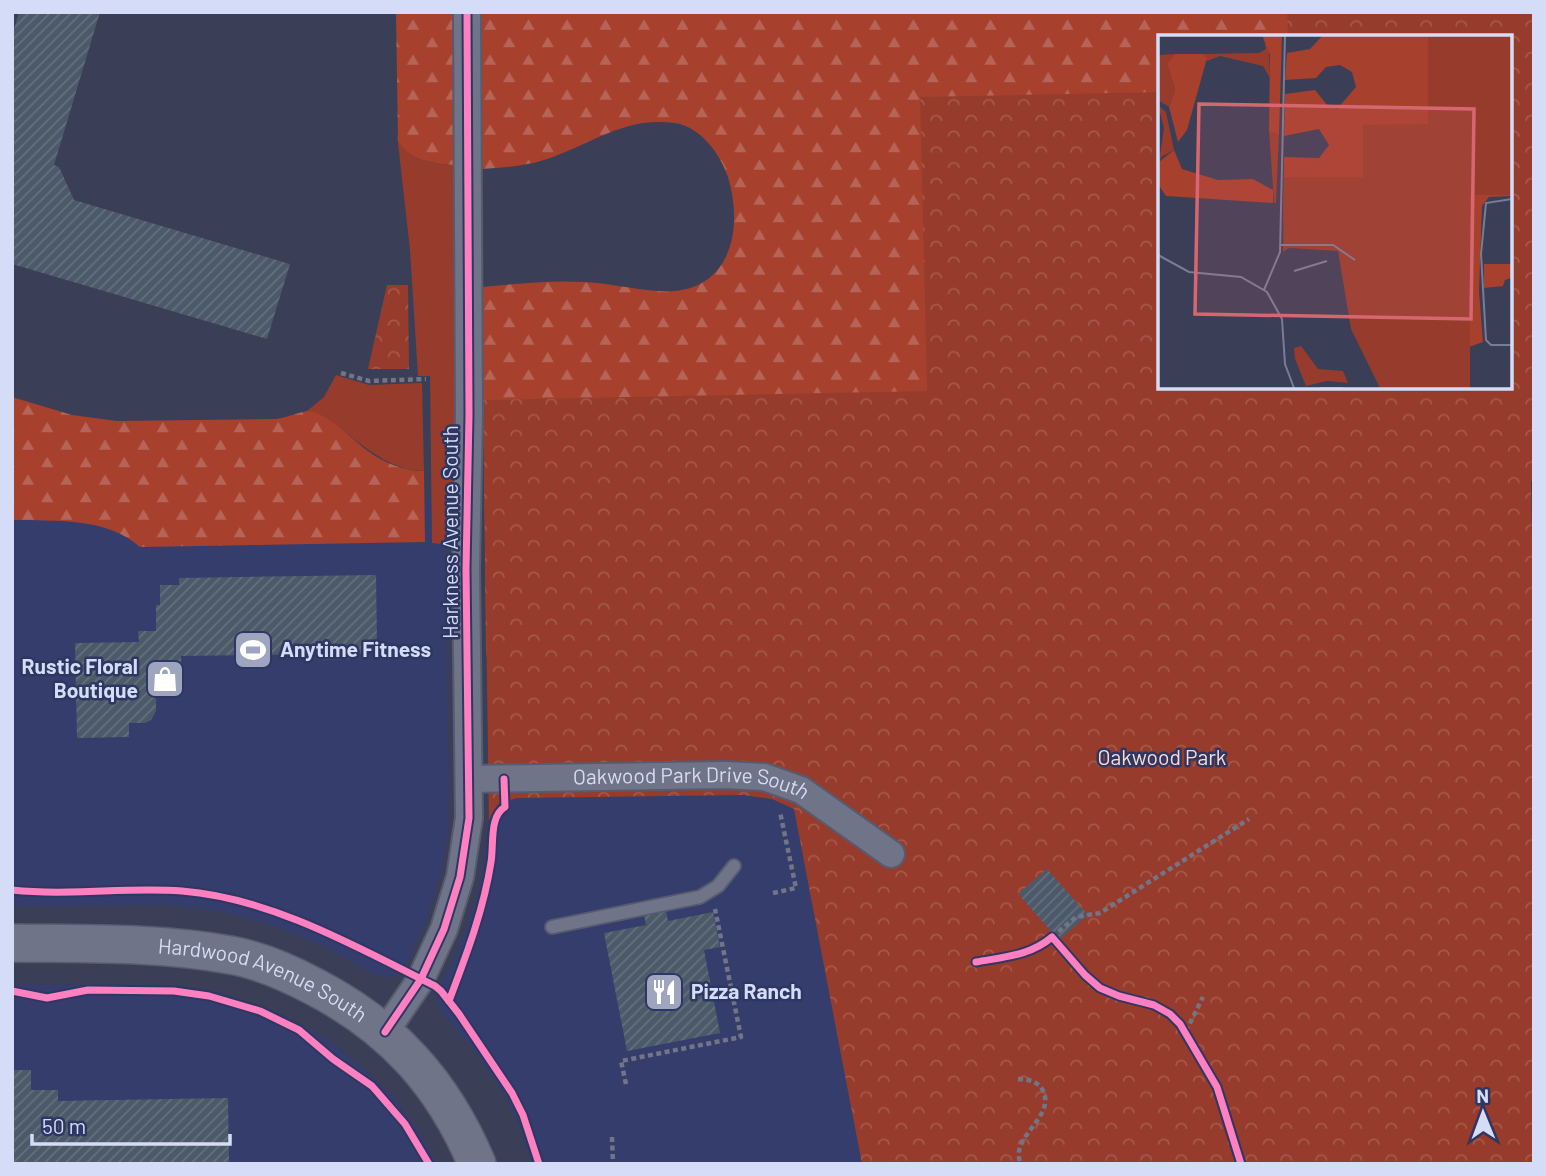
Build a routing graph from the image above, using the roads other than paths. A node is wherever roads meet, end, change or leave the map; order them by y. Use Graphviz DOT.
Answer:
graph roads {
  1 [pos="467,12"];
  2 [pos="470,779"];
  3 [pos="891,855"];
  4 [pos="734,866"];
  5 [pos="552,926"];
  6 [pos="12,943"];
  7 [pos="385,1032"];
  8 [pos="477,1164"];
  1 -- 2 [label="street, Harkness Avenue South"];
  2 -- 3 [label="street, Oakwood Park Drive South"];
  2 -- 7 [label="street, Harkness Avenue South"];
  4 -- 5 [label="lane"];
  6 -- 7 [label="street, Hardwood Avenue South"];
  7 -- 8 [label="street, Hardwood Avenue South"];
}
